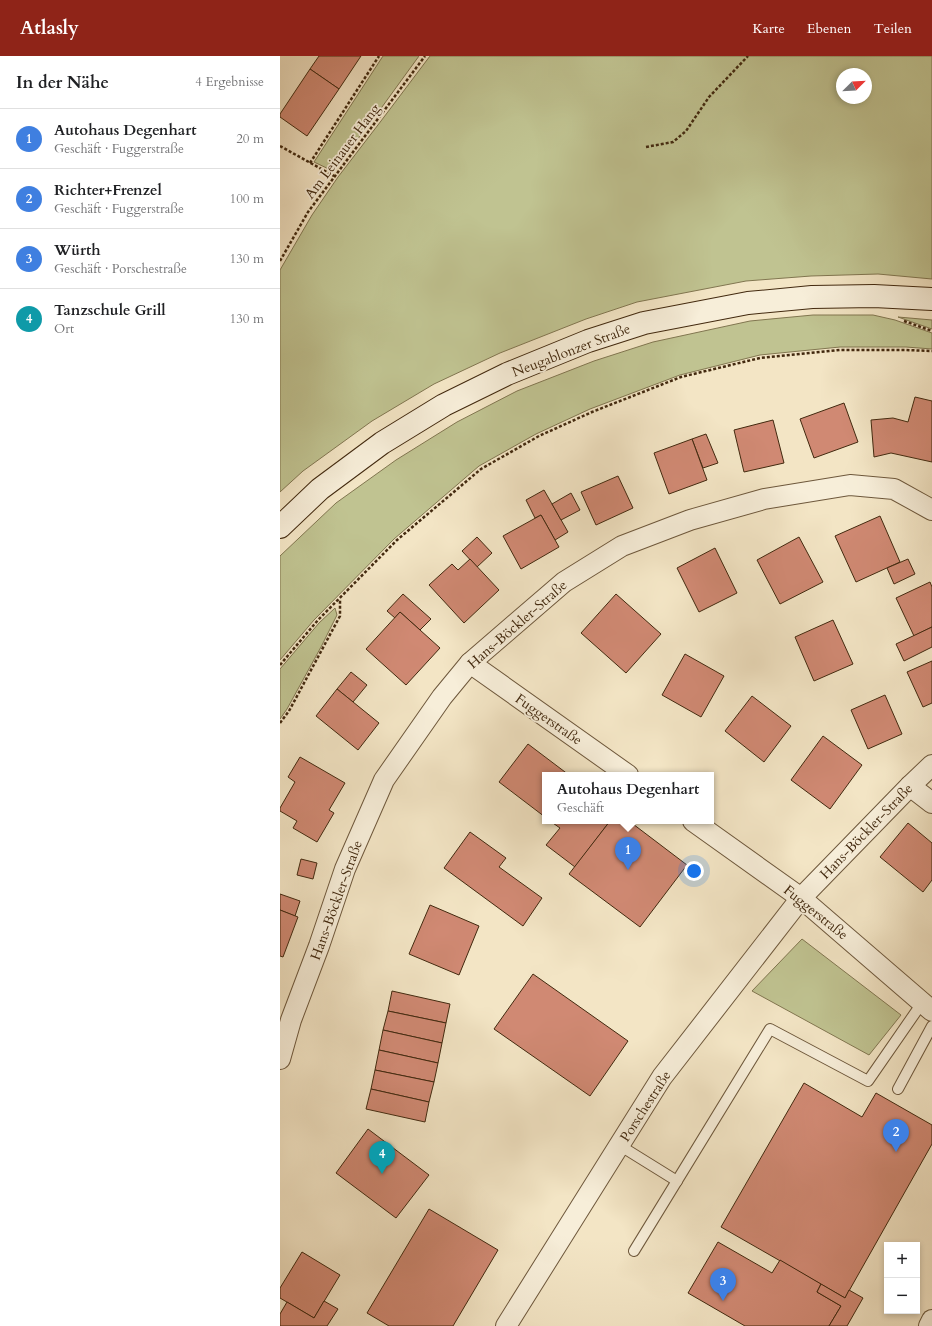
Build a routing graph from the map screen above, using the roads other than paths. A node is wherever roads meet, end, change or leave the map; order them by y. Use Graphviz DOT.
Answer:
graph roads {
  1 [pos="932,299"];
  2 [pos="932,510"];
  3 [pos="280,528"];
  4 [pos="470,663"];
  5 [pos="932,765"];
  6 [pos="624,772"];
  7 [pos="910,786"];
  8 [pos="932,803"];
  9 [pos="697,824"];
  10 [pos="801,898"];
  11 [pos="927,1007"];
  12 [pos="932,1026"];
  13 [pos="280,1058"];
  14 [pos="898,1089"];
  15 [pos="619,1145"];
  16 [pos="677,1181"];
  17 [pos="634,1251"];
  18 [pos="932,1320"];
  19 [pos="506,1326"];
  20 [pos="929,1326"];
  1 -- 3 [label="street, Neugablonzer Straße"];
  2 -- 4 [label="street, Hans-Böckler-Straße"];
  4 -- 6 [label="street, Fuggerstraße"];
  4 -- 13 [label="street, Hans-Böckler-Straße"];
  5 -- 7 [label="street, Hans-Böckler-Straße"];
  7 -- 8 [label="street"];
  7 -- 10 [label="street, Hans-Böckler-Straße"];
  9 -- 10 [label="street, Fuggerstraße"];
  10 -- 11 [label="street, Fuggerstraße"];
  10 -- 15 [label="street, Porschestraße"];
  11 -- 16 [label="lane"];
  12 -- 14 [label="lane"];
  15 -- 16 [label="lane"];
  15 -- 19 [label="street, Porschestraße"];
  16 -- 17 [label="lane"];
  18 -- 20 [label="street"];
}
